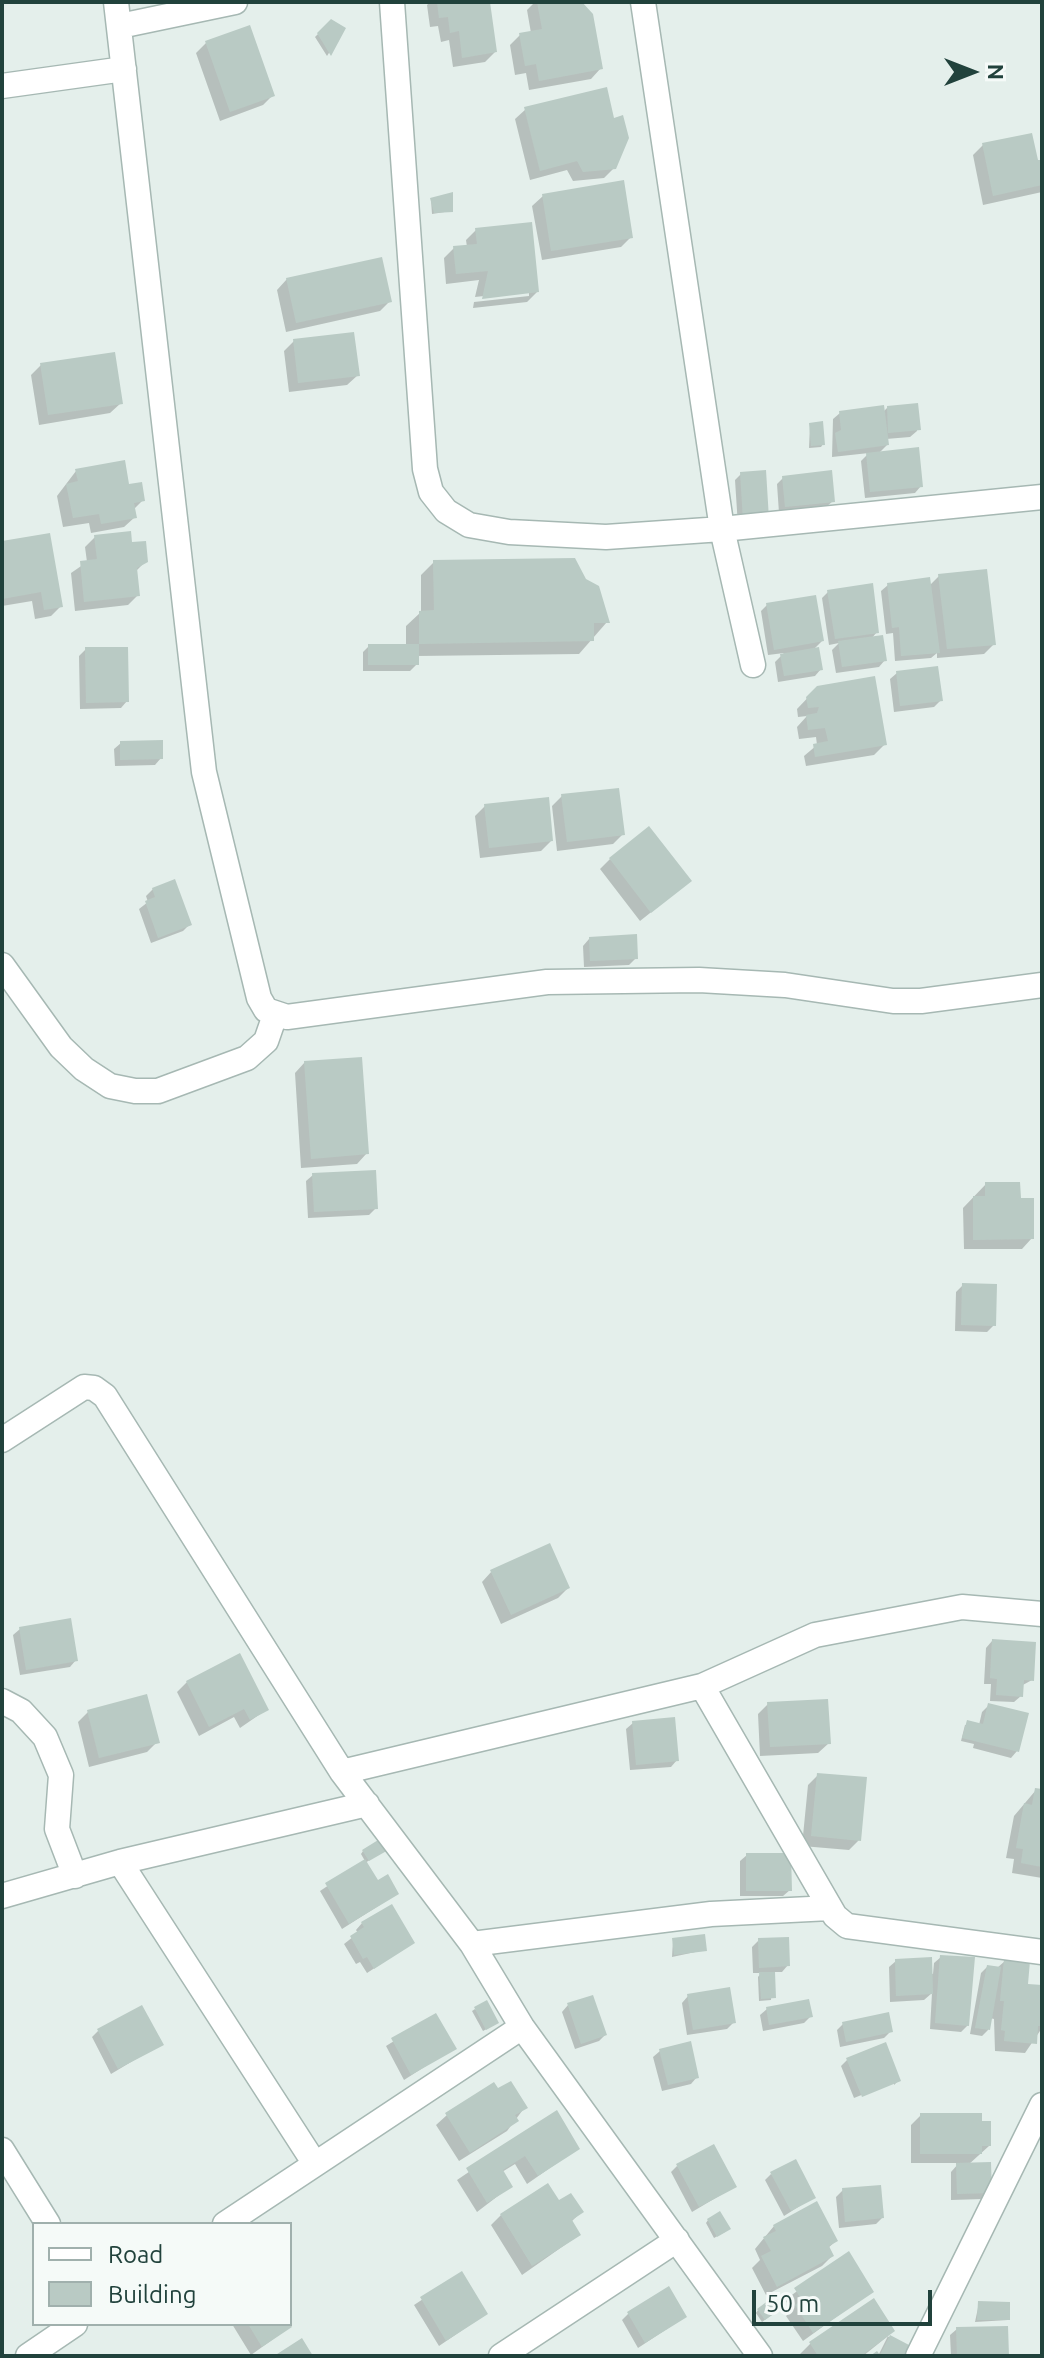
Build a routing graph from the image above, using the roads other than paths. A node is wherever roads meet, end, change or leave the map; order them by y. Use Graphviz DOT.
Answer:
graph roads {
  1 [pos="235,2"];
  2 [pos="392,2"];
  3 [pos="643,2"];
  4 [pos="118,14"];
  5 [pos="124,69"];
  6 [pos="2,86"];
  7 [pos="1042,497"];
  8 [pos="722,529"];
  9 [pos="753,665"];
  10 [pos="2,965"];
  11 [pos="1042,985"];
  12 [pos="275,1015"];
  13 [pos="2,1440"];
  14 [pos="1042,1614"];
  15 [pos="702,1686"];
  16 [pos="2,1701"];
  17 [pos="342,1772"];
  18 [pos="367,1804"];
  19 [pos="120,1862"];
  20 [pos="75,1876"];
  21 [pos="2,1896"];
  22 [pos="830,1908"];
  23 [pos="472,1944"];
  24 [pos="1042,1952"];
  25 [pos="522,2027"];
  26 [pos="1042,2105"];
  27 [pos="2,2150"];
  28 [pos="315,2164"];
  29 [pos="47,2222"];
  30 [pos="228,2222"];
  31 [pos="677,2240"];
  32 [pos="72,2326"];
  33 [pos="28,2356"];
  34 [pos="501,2356"];
  35 [pos="760,2356"];
  36 [pos="918,2356"];
  1 -- 4 [label="street"];
  2 -- 8 [label="street"];
  3 -- 8 [label="street"];
  4 -- 5 [label="street"];
  5 -- 6 [label="street"];
  5 -- 12 [label="street"];
  7 -- 8 [label="street"];
  8 -- 9 [label="street"];
  10 -- 12 [label="street"];
  11 -- 12 [label="street"];
  13 -- 17 [label="street"];
  14 -- 15 [label="street"];
  15 -- 17 [label="street"];
  15 -- 22 [label="street"];
  16 -- 20 [label="street"];
  17 -- 18 [label="street"];
  18 -- 19 [label="street"];
  18 -- 23 [label="street"];
  19 -- 20 [label="street"];
  19 -- 28 [label="street"];
  20 -- 21 [label="street"];
  22 -- 23 [label="street"];
  22 -- 24 [label="street"];
  23 -- 25 [label="street"];
  25 -- 28 [label="street"];
  25 -- 31 [label="street"];
  26 -- 36 [label="street"];
  27 -- 29 [label="street"];
  28 -- 30 [label="street"];
  31 -- 34 [label="street"];
  31 -- 35 [label="street"];
  32 -- 33 [label="street"];
}
